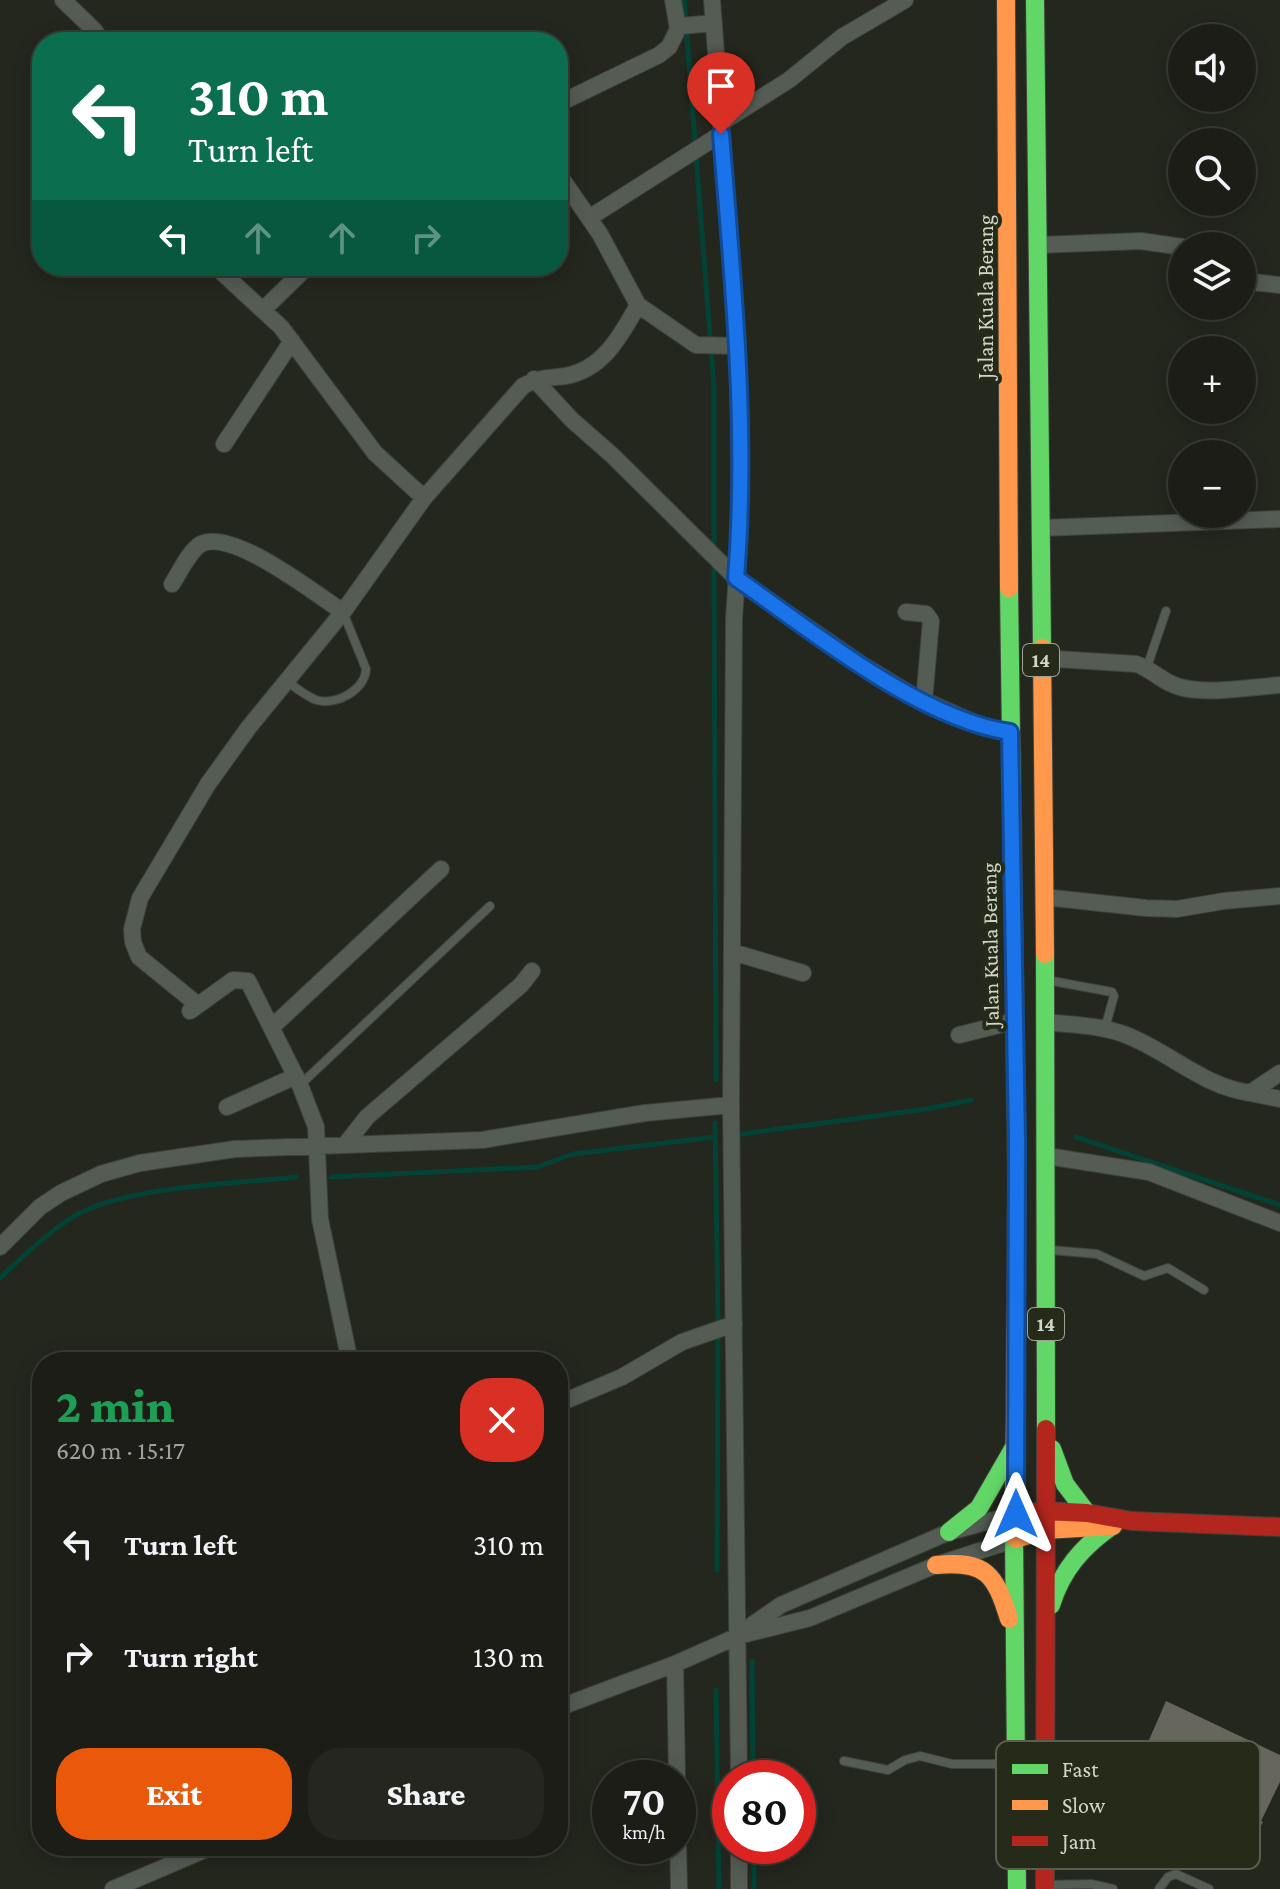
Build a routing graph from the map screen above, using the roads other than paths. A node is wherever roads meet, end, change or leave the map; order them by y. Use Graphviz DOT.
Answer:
graph roads {
  1 [pos="63,0"];
  2 [pos="673,0"];
  3 [pos="712,0"];
  4 [pos="905,0"];
  5 [pos="1006,0"];
  6 [pos="1035,0"];
  7 [pos="709,24"];
  8 [pos="680,28"];
  9 [pos="96,32"];
  10 [pos="568,99"];
  11 [pos="716,134"];
  12 [pos="568,188"];
  13 [pos="1037,215"];
  14 [pos="589,218"];
  15 [pos="1038,245"];
  16 [pos="1168,245"];
  17 [pos="1009,252"];
  18 [pos="226,276"];
  19 [pos="298,276"];
  20 [pos="1256,282"];
  21 [pos="1280,285"];
  22 [pos="638,305"];
  23 [pos="264,309"];
  24 [pos="292,341"];
  25 [pos="732,347"];
  26 [pos="534,379"];
  27 [pos="224,444"];
  28 [pos="424,498"];
  29 [pos="1280,519"];
  30 [pos="1041,528"];
  31 [pos="733,575"];
  32 [pos="172,584"];
  33 [pos="1166,611"];
  34 [pos="343,612"];
  35 [pos="906,612"];
  36 [pos="1041,658"];
  37 [pos="1147,667"];
  38 [pos="288,682"];
  39 [pos="1280,685"];
  40 [pos="924,701"];
  41 [pos="1010,732"];
  42 [pos="441,869"];
  43 [pos="1280,896"];
  44 [pos="1044,897"];
  45 [pos="490,906"];
  46 [pos="732,952"];
  47 [pos="532,971"];
  48 [pos="803,973"];
  49 [pos="1045,980"];
  50 [pos="1015,1021"];
  51 [pos="1045,1022"];
  52 [pos="272,1027"];
  53 [pos="1105,1028"];
  54 [pos="959,1035"];
  55 [pos="1280,1073"];
  56 [pos="298,1080"];
  57 [pos="1250,1093"];
  58 [pos="1280,1099"];
  59 [pos="731,1105"];
  60 [pos="227,1107"];
  61 [pos="345,1145"];
  62 [pos="318,1146"];
  63 [pos="1047,1156"];
  64 [pos="1280,1223"];
  65 [pos="0,1247"];
  66 [pos="1046,1250"];
  67 [pos="1204,1290"];
  68 [pos="734,1324"];
  69 [pos="348,1352"];
  70 [pos="568,1400"];
  71 [pos="1047,1421"];
  72 [pos="1017,1443"];
  73 [pos="1045,1511"];
  74 [pos="1087,1513"];
  75 [pos="1016,1514"];
  76 [pos="1132,1521"];
  77 [pos="1112,1526"];
  78 [pos="1280,1527"];
  79 [pos="1045,1530"];
  80 [pos="949,1532"];
  81 [pos="1016,1539"];
  82 [pos="936,1565"];
  83 [pos="1046,1622"];
  84 [pos="1013,1635"];
  85 [pos="738,1636"];
  86 [pos="675,1664"];
  87 [pos="568,1704"];
  88 [pos="1015,1741"];
  89 [pos="1046,1741"];
  90 [pos="677,1760"];
  91 [pos="739,1760"];
  92 [pos="844,1761"];
  93 [pos="996,1764"];
  94 [pos="191,1856"];
  95 [pos="678,1864"];
  96 [pos="739,1864"];
  97 [pos="1017,1869"];
  98 [pos="1045,1887"];
  99 [pos="113,1889"];
  100 [pos="679,1889"];
  101 [pos="739,1889"];
  102 [pos="1017,1889"];
  103 [pos="1113,1889"];
  104 [pos="1159,1889"];
  105 [pos="1209,1889"];
  1 -- 9 [label="street"];
  2 -- 8 [label="street"];
  3 -- 7 [label="street"];
  4 -- 11 [label="street"];
  5 -- 17 [label="main road, Jalan Kuala Berang / 14"];
  6 -- 13 [label="main road, 14"];
  7 -- 8 [label="street"];
  7 -- 11 [label="street"];
  8 -- 10 [label="street"];
  11 -- 14 [label="street"];
  11 -- 25 [label="street"];
  12 -- 14 [label="street"];
  13 -- 15 [label="main road, 14"];
  13 -- 17 [label="main road"];
  14 -- 22 [label="street"];
  15 -- 16 [label="street"];
  15 -- 30 [label="main road, 14"];
  17 -- 41 [label="main road, Jalan Kuala Berang / 14"];
  18 -- 23 [label="street"];
  19 -- 23 [label="street"];
  20 -- 21 [label="street"];
  22 -- 25 [label="street"];
  22 -- 26 [label="street"];
  23 -- 24 [label="street"];
  24 -- 27 [label="street"];
  24 -- 28 [label="street"];
  25 -- 31 [label="street"];
  26 -- 28 [label="street"];
  26 -- 31 [label="street"];
  28 -- 34 [label="street"];
  29 -- 30 [label="street"];
  30 -- 36 [label="main road, 14"];
  31 -- 40 [label="street"];
  31 -- 46 [label="street"];
  32 -- 34 [label="street"];
  33 -- 37 [label="lane"];
  34 -- 38 [label="street"];
  34 -- 38 [label="lane"];
  35 -- 40 [label="street"];
  36 -- 37 [label="street"];
  36 -- 44 [label="main road, 14"];
  37 -- 39 [label="street"];
  38 -- 52 [label="street"];
  40 -- 41 [label="street"];
  41 -- 50 [label="main road, Jalan Kuala Berang / 14"];
  42 -- 52 [label="street"];
  43 -- 44 [label="street"];
  44 -- 49 [label="main road, 14"];
  45 -- 56 [label="lane"];
  46 -- 48 [label="street"];
  46 -- 59 [label="street"];
  47 -- 61 [label="street"];
  49 -- 51 [label="main road, 14"];
  49 -- 53 [label="lane"];
  50 -- 54 [label="street"];
  50 -- 72 [label="main road, Jalan Kuala Berang / 14"];
  51 -- 53 [label="street"];
  51 -- 63 [label="main road, 14"];
  52 -- 56 [label="street"];
  53 -- 57 [label="street"];
  55 -- 57 [label="street"];
  56 -- 60 [label="street"];
  56 -- 62 [label="street"];
  57 -- 58 [label="street"];
  59 -- 61 [label="street"];
  59 -- 68 [label="street"];
  61 -- 62 [label="street"];
  62 -- 65 [label="street"];
  62 -- 69 [label="street"];
  63 -- 64 [label="street"];
  63 -- 66 [label="main road, 14"];
  66 -- 67 [label="lane"];
  66 -- 71 [label="main road, 14"];
  68 -- 70 [label="street"];
  68 -- 85 [label="street"];
  71 -- 73 [label="main road, 14"];
  71 -- 74 [label="main road"];
  72 -- 75 [label="main road, Jalan Kuala Berang / 14"];
  72 -- 80 [label="main road"];
  73 -- 74 [label="main road"];
  73 -- 75 [label="main road"];
  73 -- 79 [label="main road, 14"];
  74 -- 76 [label="main road"];
  75 -- 80 [label="street"];
  75 -- 81 [label="main road, Jalan Kuala Berang / 14"];
  76 -- 77 [label="main road"];
  76 -- 78 [label="main road"];
  77 -- 79 [label="main road"];
  77 -- 83 [label="main road"];
  79 -- 81 [label="main road"];
  79 -- 83 [label="main road, 14"];
  80 -- 85 [label="street"];
  81 -- 82 [label="street"];
  81 -- 84 [label="main road, Jalan Kuala Berang / 14"];
  82 -- 84 [label="main road"];
  82 -- 85 [label="street"];
  83 -- 89 [label="main road, 14"];
  84 -- 88 [label="main road, Jalan Kuala Berang / 14"];
  85 -- 86 [label="street"];
  85 -- 91 [label="street"];
  86 -- 87 [label="street"];
  86 -- 90 [label="street"];
  92 -- 93 [label="lane"];
  94 -- 99 [label="street"];
  95 -- 100 [label="street"];
  96 -- 101 [label="street"];
  97 -- 102 [label="main road, Jalan Kuala Berang / 14"];
  98 -- 103 [label="lane"];
  104 -- 105 [label="lane"];
}
